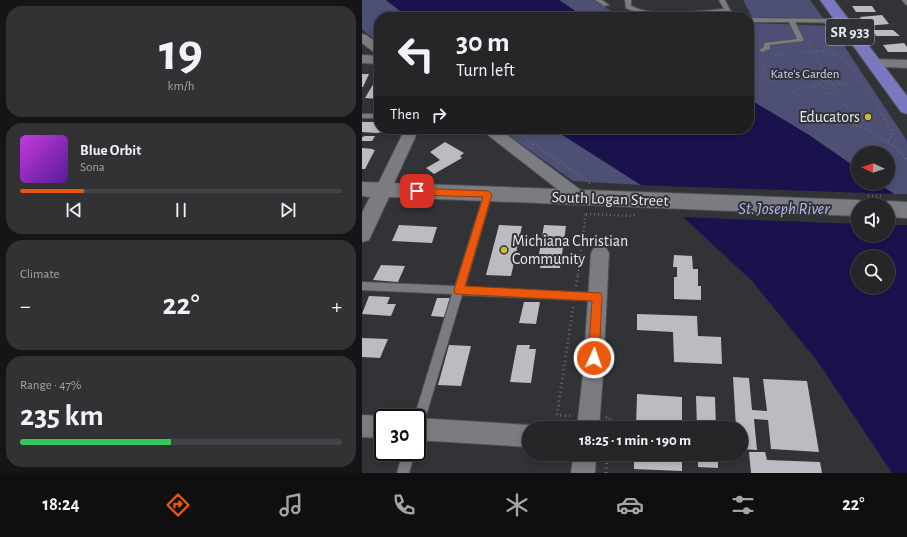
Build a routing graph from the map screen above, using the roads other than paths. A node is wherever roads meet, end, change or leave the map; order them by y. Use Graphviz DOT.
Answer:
graph roads {
  1 [pos="598,0"];
  2 [pos="628,0"];
  3 [pos="722,0"];
  4 [pos="826,0"];
  5 [pos="904,0"];
  6 [pos="907,3"];
  7 [pos="606,5"];
  8 [pos="728,11"];
  9 [pos="638,12"];
  10 [pos="714,12"];
  11 [pos="754,20"];
  12 [pos="790,21"];
  13 [pos="842,21"];
  14 [pos="362,38"];
  15 [pos="374,46"];
  16 [pos="762,50"];
  17 [pos="362,59"];
  18 [pos="374,60"];
  19 [pos="874,63"];
  20 [pos="907,64"];
  21 [pos="907,108"];
  22 [pos="362,116"];
  23 [pos="374,116"];
  24 [pos="410,134"];
  25 [pos="496,134"];
  26 [pos="362,189"];
  27 [pos="383,190"];
  28 [pos="488,194"];
  29 [pos="586,201"];
  30 [pos="851,208"];
  31 [pos="895,210"];
  32 [pos="907,210"];
  33 [pos="362,234"];
  34 [pos="600,253"];
  35 [pos="362,286"];
  36 [pos="459,290"];
  37 [pos="597,297"];
  38 [pos="423,409"];
  39 [pos="588,421"];
  40 [pos="362,426"];
  41 [pos="374,427"];
  42 [pos="426,429"];
  43 [pos="522,436"];
  44 [pos="406,461"];
  45 [pos="584,461"];
  46 [pos="403,473"];
  47 [pos="583,473"];
  1 -- 7 [label="lane"];
  2 -- 9 [label="lane"];
  3 -- 8 [label="lane"];
  4 -- 13 [label="main road, SR 933"];
  5 -- 6 [label="lane"];
  8 -- 10 [label="lane"];
  11 -- 12 [label="lane"];
  12 -- 13 [label="lane"];
  12 -- 16 [label="lane"];
  13 -- 19 [label="main road, SR 933"];
  14 -- 15 [label="street"];
  17 -- 18 [label="street"];
  19 -- 20 [label="street"];
  19 -- 21 [label="main road, SR 933"];
  22 -- 23 [label="lane"];
  24 -- 27 [label="street"];
  25 -- 29 [label="street"];
  26 -- 27 [label="street, South Logan Street"];
  27 -- 28 [label="street, South Logan Street"];
  27 -- 33 [label="street"];
  28 -- 29 [label="street, South Logan Street"];
  28 -- 36 [label="lane"];
  29 -- 30 [label="street, South Logan Street"];
  31 -- 32 [label="street"];
  34 -- 37 [label="street"];
  35 -- 36 [label="lane"];
  36 -- 37 [label="lane"];
  36 -- 38 [label="lane"];
  37 -- 39 [label="street"];
  40 -- 41 [label="street"];
  42 -- 43 [label="street"];
  44 -- 46 [label="lane"];
  45 -- 47 [label="street"];
}
